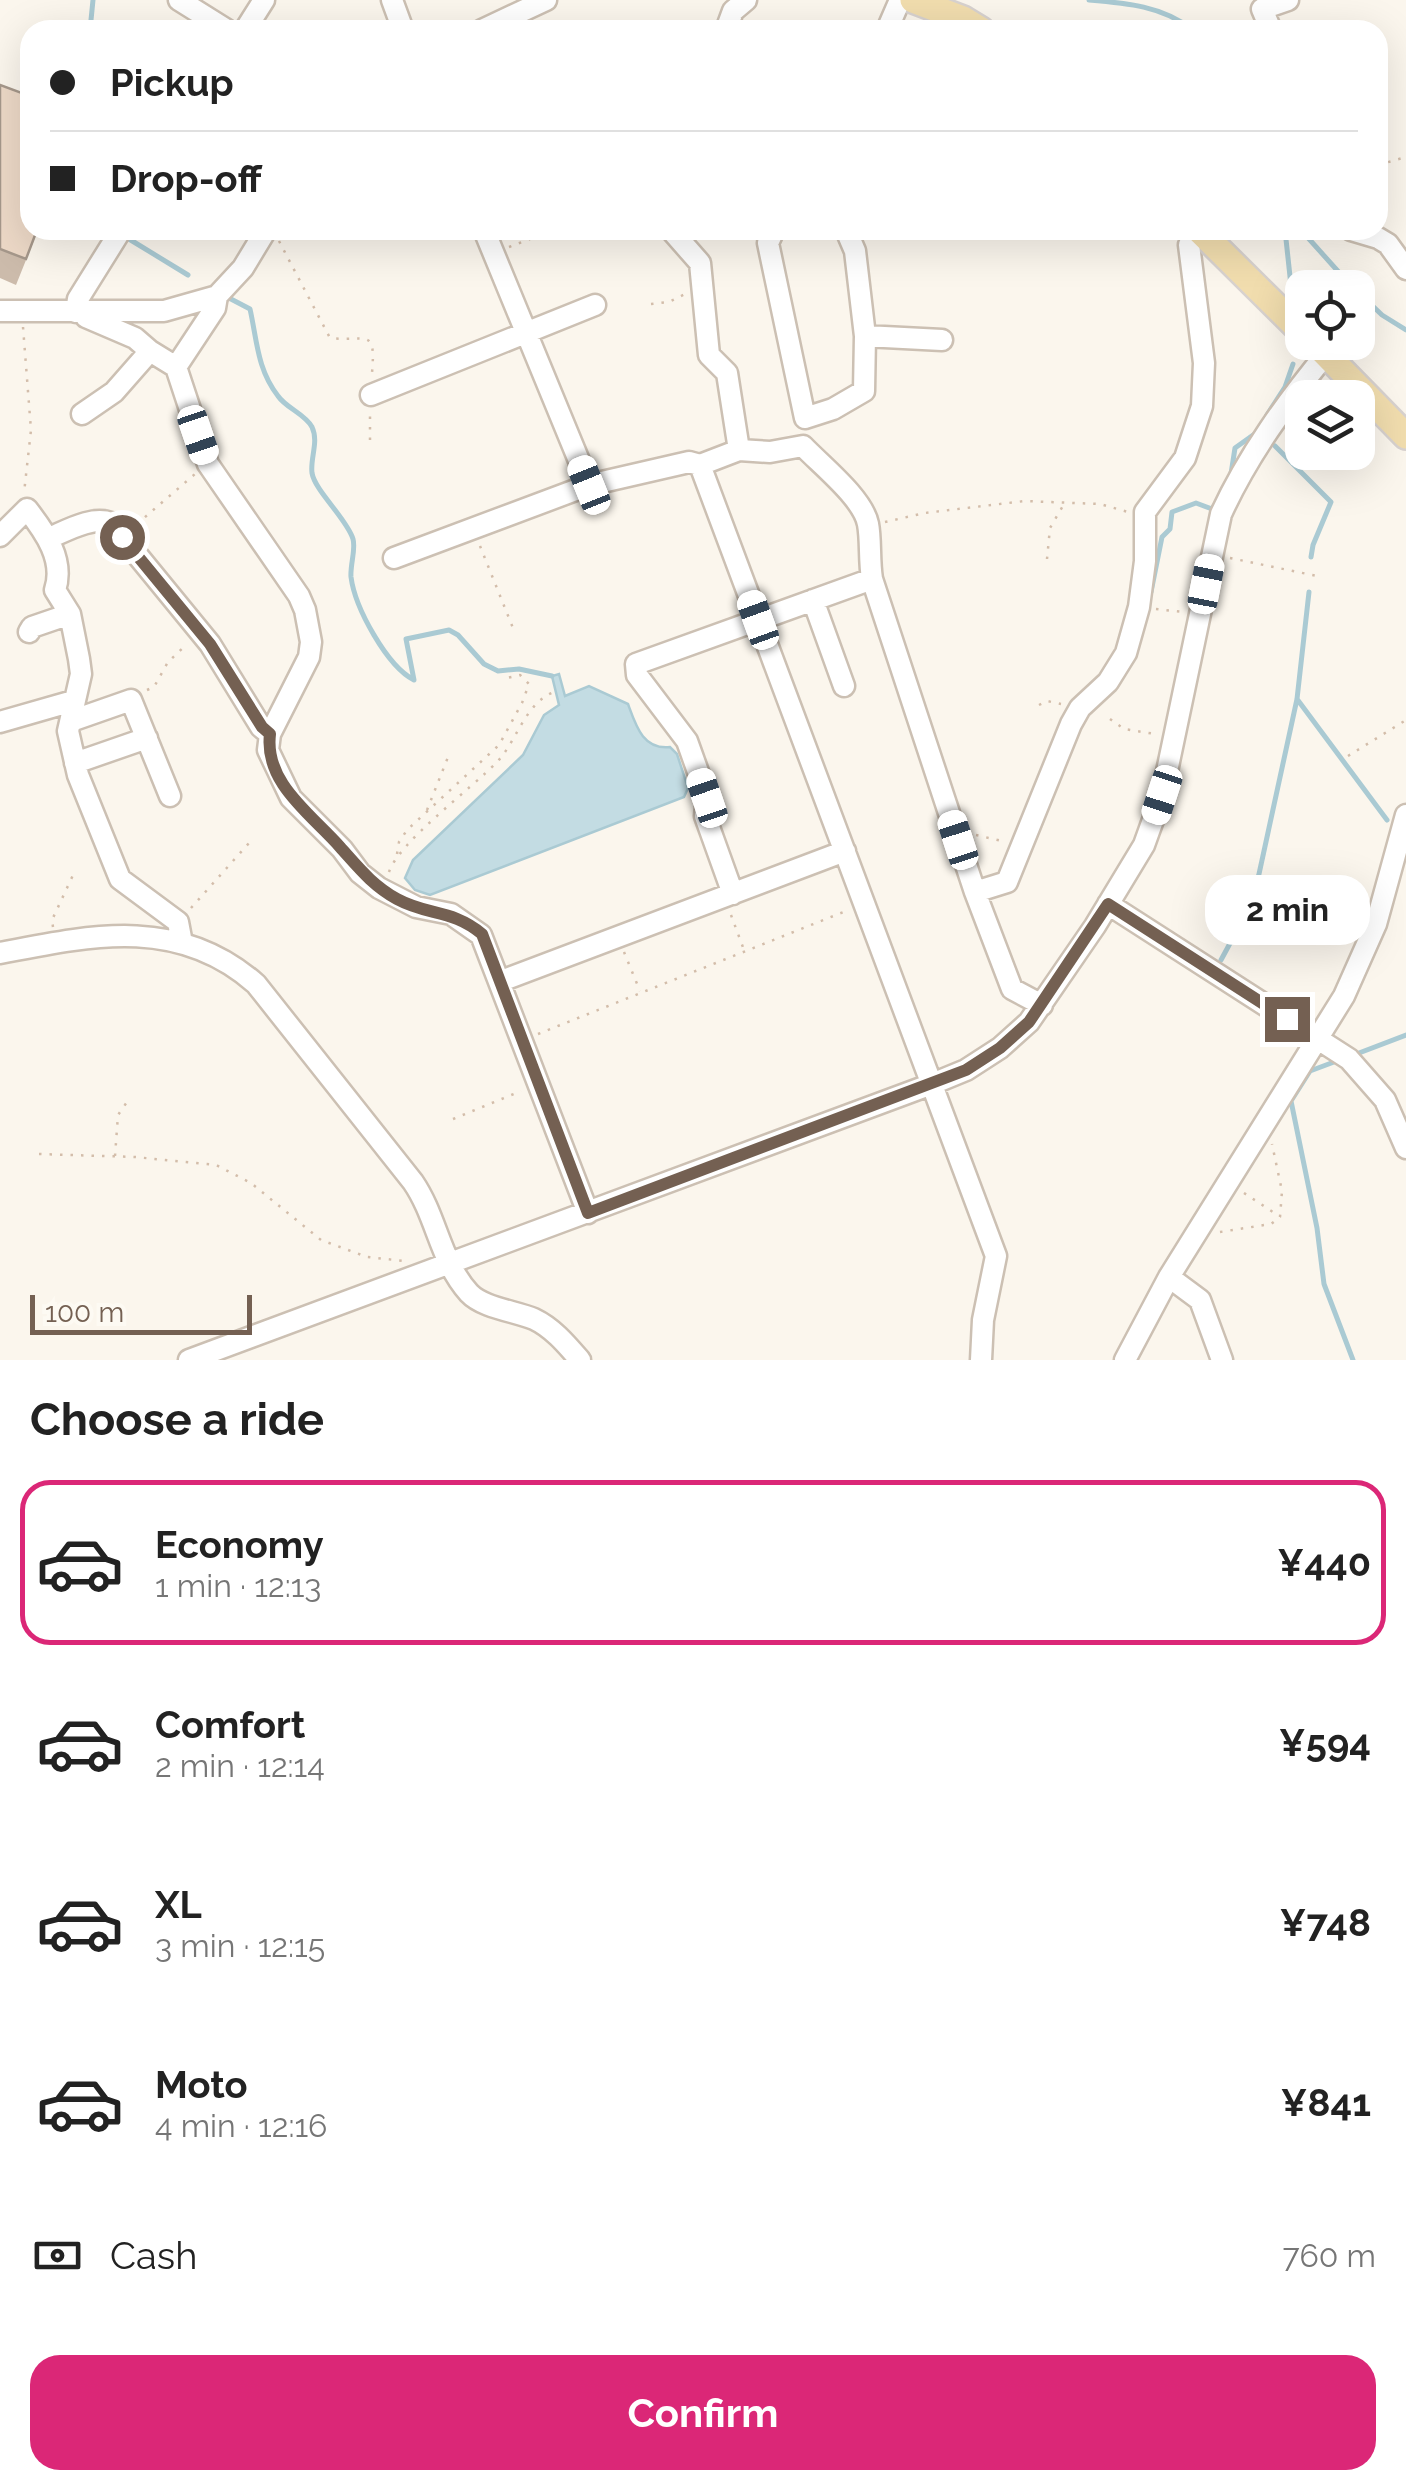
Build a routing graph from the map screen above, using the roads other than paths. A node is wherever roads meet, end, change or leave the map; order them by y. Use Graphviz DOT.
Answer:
graph roads {
  1 [pos="179,0"];
  2 [pos="546,0"];
  3 [pos="746,0"];
  4 [pos="913,0"];
  5 [pos="1284,1"];
  6 [pos="972,16"];
  7 [pos="212,20"];
  8 [pos="503,20"];
  9 [pos="730,20"];
  10 [pos="1266,20"];
  11 [pos="115,240"];
  12 [pos="262,240"];
  13 [pos="489,240"];
  14 [pos="680,240"];
  15 [pos="769,240"];
  16 [pos="850,240"];
  17 [pos="1192,240"];
  18 [pos="1208,240"];
  19 [pos="1377,240"];
  20 [pos="1406,270"];
  21 [pos="218,296"];
  22 [pos="595,305"];
  23 [pos="11,310"];
  24 [pos="80,312"];
  25 [pos="1285,315"];
  26 [pos="528,334"];
  27 [pos="865,336"];
  28 [pos="942,340"];
  29 [pos="150,351"];
  30 [pos="1313,360"];
  31 [pos="1332,360"];
  32 [pos="176,367"];
  33 [pos="371,395"];
  34 [pos="82,414"];
  35 [pos="1406,436"];
  36 [pos="740,450"];
  37 [pos="700,464"];
  38 [pos="589,485"];
  39 [pos="0,536"];
  40 [pos="50,538"];
  41 [pos="394,558"];
  42 [pos="872,578"];
  43 [pos="813,600"];
  44 [pos="70,614"];
  45 [pos="758,620"];
  46 [pos="28,632"];
  47 [pos="844,686"];
  48 [pos="72,711"];
  49 [pos="0,722"];
  50 [pos="270,734"];
  51 [pos="146,738"];
  52 [pos="76,763"];
  53 [pos="170,796"];
  54 [pos="1406,814"];
  55 [pos="1402,848"];
  56 [pos="845,851"];
  57 [pos="975,892"];
  58 [pos="728,895"];
  59 [pos="1108,904"];
  60 [pos="180,934"];
  61 [pos="0,953"];
  62 [pos="501,982"];
  63 [pos="1042,1005"];
  64 [pos="1317,1038"];
  65 [pos="932,1084"];
  66 [pos="1406,1148"];
  67 [pos="588,1213"];
  68 [pos="441,1266"];
  69 [pos="1170,1277"];
  70 [pos="189,1360"];
  71 [pos="580,1360"];
  72 [pos="980,1360"];
  73 [pos="1126,1360"];
  74 [pos="1222,1360"];
  1 -- 7 [label="street"];
  2 -- 8 [label="street"];
  3 -- 9 [label="street"];
  4 -- 6 [label="main road"];
  5 -- 10 [label="street"];
  11 -- 24 [label="street"];
  12 -- 21 [label="street"];
  13 -- 26 [label="street"];
  14 -- 36 [label="street"];
  15 -- 27 [label="street"];
  16 -- 27 [label="street"];
  17 -- 57 [label="street"];
  18 -- 25 [label="main road"];
  19 -- 20 [label="street"];
  21 -- 24 [label="street"];
  21 -- 32 [label="street"];
  22 -- 26 [label="street"];
  23 -- 24 [label="street"];
  24 -- 29 [label="street"];
  26 -- 33 [label="street"];
  26 -- 38 [label="street"];
  27 -- 28 [label="street"];
  29 -- 32 [label="street"];
  29 -- 34 [label="street"];
  30 -- 59 [label="street"];
  31 -- 35 [label="main road"];
  32 -- 50 [label="street"];
  36 -- 37 [label="street"];
  36 -- 42 [label="street"];
  37 -- 38 [label="street"];
  37 -- 45 [label="street"];
  38 -- 41 [label="street"];
  39 -- 40 [label="street"];
  40 -- 44 [label="street"];
  40 -- 50 [label="street"];
  42 -- 43 [label="street"];
  42 -- 57 [label="street"];
  43 -- 45 [label="street"];
  43 -- 47 [label="street"];
  44 -- 46 [label="street"];
  44 -- 48 [label="street"];
  45 -- 56 [label="street"];
  45 -- 58 [label="street"];
  48 -- 49 [label="street"];
  48 -- 51 [label="street"];
  48 -- 52 [label="street"];
  50 -- 62 [label="street"];
  51 -- 52 [label="street"];
  51 -- 53 [label="street"];
  52 -- 60 [label="street"];
  54 -- 55 [label="street"];
  55 -- 64 [label="street"];
  56 -- 58 [label="street"];
  56 -- 65 [label="street"];
  57 -- 63 [label="street"];
  58 -- 62 [label="street"];
  59 -- 63 [label="street"];
  59 -- 64 [label="street"];
  60 -- 61 [label="street"];
  60 -- 68 [label="street"];
  62 -- 67 [label="street"];
  63 -- 65 [label="street"];
  64 -- 66 [label="street"];
  64 -- 69 [label="street"];
  65 -- 67 [label="street"];
  65 -- 72 [label="street"];
  67 -- 68 [label="street"];
  68 -- 70 [label="street"];
  68 -- 71 [label="street"];
  69 -- 73 [label="street"];
  69 -- 74 [label="street"];
}
